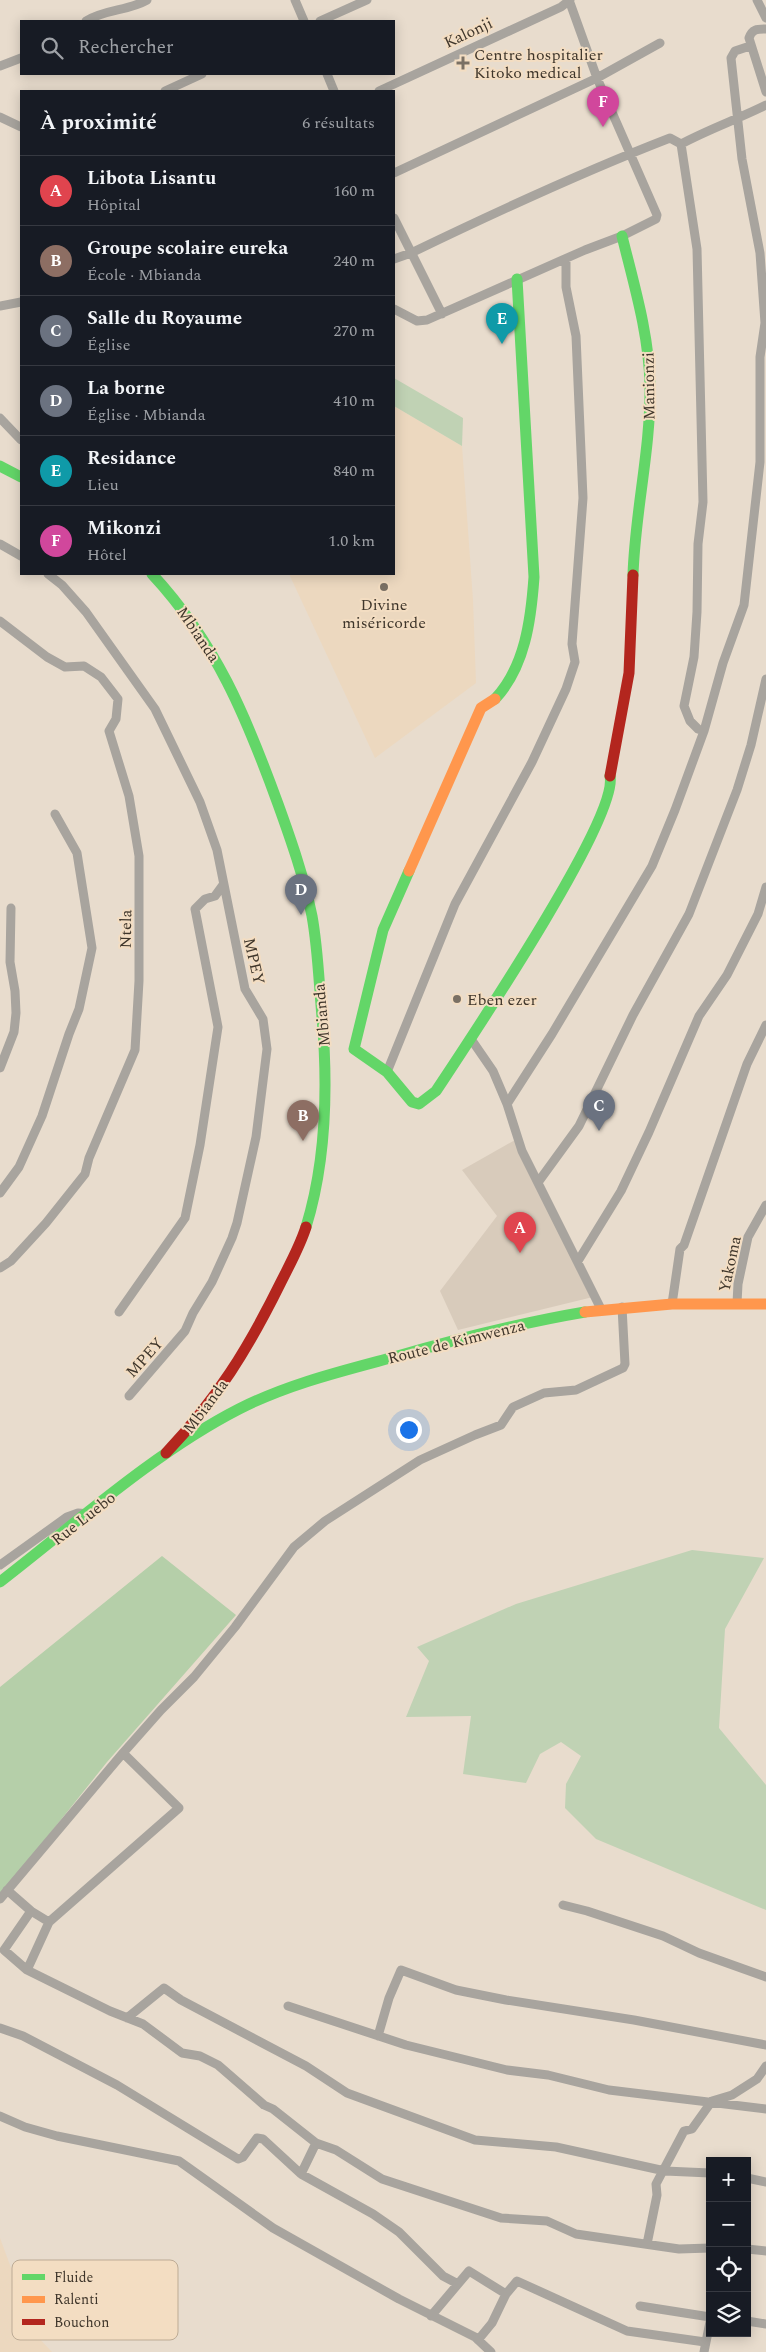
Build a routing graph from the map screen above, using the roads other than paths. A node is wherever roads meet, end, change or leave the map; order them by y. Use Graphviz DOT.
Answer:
graph roads {
  1 [pos="147,0"];
  2 [pos="295,0"];
  3 [pos="367,0"];
  4 [pos="569,0"];
  5 [pos="757,0"];
  6 [pos="766,18"];
  7 [pos="88,20"];
  8 [pos="304,20"];
  9 [pos="322,20"];
  10 [pos="766,29"];
  11 [pos="660,43"];
  12 [pos="750,46"];
  13 [pos="20,58"];
  14 [pos="0,66"];
  15 [pos="200,75"];
  16 [pos="327,75"];
  17 [pos="597,78"];
  18 [pos="167,90"];
  19 [pos="334,90"];
  20 [pos="381,90"];
  21 [pos="766,92"];
  22 [pos="766,105"];
  23 [pos="0,117"];
  24 [pos="738,118"];
  25 [pos="20,127"];
  26 [pos="681,144"];
  27 [pos="629,154"];
  28 [pos="395,173"];
  29 [pos="395,220"];
  30 [pos="622,236"];
  31 [pos="410,253"];
  32 [pos="395,259"];
  33 [pos="566,259"];
  34 [pos="518,279"];
  35 [pos="20,302"];
  36 [pos="0,306"];
  37 [pos="395,310"];
  38 [pos="442,314"];
  39 [pos="0,418"];
  40 [pos="20,439"];
  41 [pos="0,466"];
  42 [pos="20,476"];
  43 [pos="0,544"];
  44 [pos="20,555"];
  45 [pos="49,575"];
  46 [pos="153,575"];
  47 [pos="0,621"];
  48 [pos="766,678"];
  49 [pos="704,731"];
  50 [pos="55,814"];
  51 [pos="223,885"];
  52 [pos="766,887"];
  53 [pos="11,908"];
  54 [pos="766,1025"];
  55 [pos="470,1039"];
  56 [pos="0,1068"];
  57 [pos="387,1072"];
  58 [pos="507,1104"];
  59 [pos="539,1181"];
  60 [pos="0,1193"];
  61 [pos="766,1205"];
  62 [pos="578,1261"];
  63 [pos="0,1268"];
  64 [pos="737,1303"];
  65 [pos="672,1304"];
  66 [pos="766,1304"];
  67 [pos="622,1307"];
  68 [pos="602,1309"];
  69 [pos="119,1312"];
  70 [pos="129,1396"];
  71 [pos="166,1453"];
  72 [pos="89,1514"];
  73 [pos="0,1565"];
  74 [pos="0,1582"];
  75 [pos="123,1753"];
  76 [pos="7,1890"];
  77 [pos="0,1899"];
  78 [pos="563,1905"];
  79 [pos="31,1911"];
  80 [pos="49,1922"];
  81 [pos="28,1970"];
  82 [pos="766,1977"];
  83 [pos="288,2006"];
  84 [pos="127,2018"];
  85 [pos="0,2028"];
  86 [pos="378,2036"];
  87 [pos="765,2046"];
  88 [pos="766,2066"];
  89 [pos="712,2101"];
  90 [pos="766,2109"];
  91 [pos="0,2116"];
  92 [pos="316,2143"];
  93 [pos="664,2171"];
  94 [pos="706,2173"];
  95 [pos="301,2174"];
  96 [pos="751,2179"];
  97 [pos="766,2182"];
  98 [pos="647,2244"];
  99 [pos="706,2248"];
  100 [pos="751,2249"];
  101 [pos="766,2251"];
  102 [pos="458,2284"];
  103 [pos="506,2294"];
  104 [pos="640,2306"];
  105 [pos="431,2316"];
  106 [pos="706,2316"];
  107 [pos="751,2322"];
  108 [pos="766,2324"];
  109 [pos="706,2337"];
  110 [pos="478,2340"];
  111 [pos="705,2342"];
  112 [pos="491,2352"];
  113 [pos="704,2352"];
  1 -- 7 [label="street"];
  2 -- 8 [label="street"];
  3 -- 9 [label="street"];
  4 -- 17 [label="street"];
  4 -- 20 [label="street, Kalonji"];
  5 -- 6 [label="street"];
  10 -- 12 [label="street"];
  11 -- 17 [label="street"];
  12 -- 21 [label="street"];
  12 -- 24 [label="street"];
  13 -- 14 [label="street"];
  15 -- 18 [label="street"];
  16 -- 19 [label="street"];
  17 -- 27 [label="street"];
  17 -- 28 [label="street"];
  22 -- 24 [label="street"];
  23 -- 25 [label="street"];
  24 -- 26 [label="street"];
  24 -- 49 [label="street"];
  26 -- 27 [label="street"];
  26 -- 49 [label="street"];
  27 -- 30 [label="street"];
  27 -- 31 [label="street"];
  29 -- 31 [label="street"];
  30 -- 33 [label="street"];
  30 -- 55 [label="street, Manionzi"];
  31 -- 32 [label="street"];
  31 -- 38 [label="street"];
  33 -- 34 [label="street"];
  33 -- 57 [label="street"];
  34 -- 38 [label="street"];
  34 -- 57 [label="street"];
  35 -- 36 [label="street"];
  37 -- 38 [label="street"];
  39 -- 40 [label="street"];
  41 -- 42 [label="street"];
  43 -- 44 [label="street"];
  45 -- 51 [label="street, MPEY"];
  46 -- 71 [label="street, Mbianda"];
  47 -- 63 [label="street, Ntela"];
  48 -- 59 [label="street"];
  49 -- 58 [label="street"];
  50 -- 60 [label="street"];
  51 -- 69 [label="street"];
  51 -- 70 [label="street, MPEY"];
  52 -- 62 [label="street"];
  53 -- 56 [label="street"];
  54 -- 65 [label="street"];
  55 -- 57 [label="street, Manionzi"];
  55 -- 58 [label="street"];
  58 -- 59 [label="street"];
  59 -- 62 [label="street"];
  61 -- 64 [label="street, Yakoma"];
  62 -- 68 [label="street"];
  64 -- 65 [label="street, Route de Kimwenza"];
  64 -- 66 [label="street, Route de Kimwenza"];
  65 -- 67 [label="street, Route de Kimwenza"];
  67 -- 68 [label="street, Route de Kimwenza"];
  67 -- 75 [label="street"];
  68 -- 71 [label="street, Route de Kimwenza"];
  71 -- 72 [label="street, Rue Luebo"];
  72 -- 73 [label="street"];
  72 -- 74 [label="street, Rue Luebo"];
  75 -- 76 [label="street"];
  75 -- 80 [label="street"];
  76 -- 77 [label="street"];
  76 -- 79 [label="street"];
  78 -- 82 [label="street"];
  79 -- 80 [label="street"];
  79 -- 81 [label="street"];
  80 -- 81 [label="street"];
  81 -- 84 [label="street"];
  83 -- 86 [label="street"];
  84 -- 92 [label="street"];
  84 -- 93 [label="street"];
  85 -- 95 [label="street"];
  86 -- 87 [label="street"];
  86 -- 89 [label="street"];
  88 -- 89 [label="street"];
  89 -- 90 [label="street"];
  89 -- 93 [label="street"];
  91 -- 105 [label="street"];
  92 -- 95 [label="street"];
  92 -- 98 [label="street"];
  93 -- 94 [label="street"];
  93 -- 98 [label="street"];
  95 -- 102 [label="street"];
  96 -- 97 [label="street"];
  98 -- 99 [label="street"];
  100 -- 101 [label="street"];
  102 -- 103 [label="street"];
  102 -- 105 [label="street"];
  103 -- 110 [label="street"];
  103 -- 111 [label="street"];
  104 -- 106 [label="street"];
  105 -- 110 [label="street"];
  107 -- 108 [label="street"];
  109 -- 111 [label="street"];
  110 -- 112 [label="street"];
  111 -- 113 [label="street"];
}
